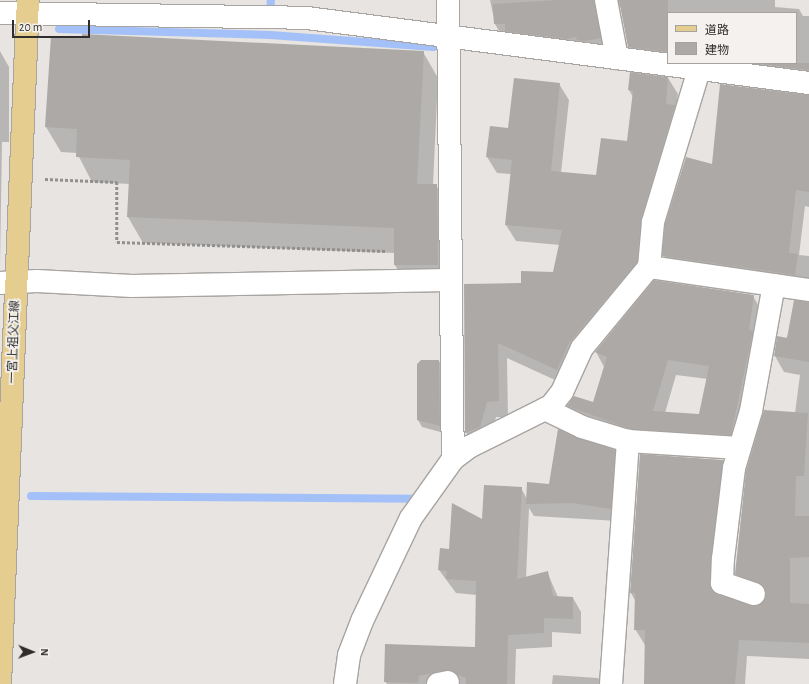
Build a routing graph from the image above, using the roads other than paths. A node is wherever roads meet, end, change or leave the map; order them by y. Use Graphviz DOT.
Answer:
graph roads {
  1 [pos="448,0"];
  2 [pos="606,0"];
  3 [pos="28,6"];
  4 [pos="0,13"];
  5 [pos="448,36"];
  6 [pos="617,58"];
  7 [pos="699,70"];
  8 [pos="809,83"];
  9 [pos="649,267"];
  10 [pos="449,280"];
  11 [pos="8,282"];
  12 [pos="774,285"];
  13 [pos="809,290"];
  14 [pos="545,409"];
  15 [pos="628,442"];
  16 [pos="739,448"];
  17 [pos="453,459"];
  18 [pos="754,594"];
  19 [pos="0,684"];
  20 [pos="345,684"];
  21 [pos="611,684"];
  1 -- 5 [label="street"];
  2 -- 6 [label="street"];
  3 -- 4 [label="street"];
  3 -- 5 [label="street"];
  3 -- 11 [label="main road, 一宮上祖父江線"];
  5 -- 6 [label="street"];
  5 -- 10 [label="street"];
  6 -- 7 [label="street"];
  7 -- 8 [label="street"];
  7 -- 9 [label="street"];
  9 -- 12 [label="street"];
  9 -- 14 [label="street"];
  10 -- 11 [label="street"];
  10 -- 17 [label="street"];
  11 -- 19 [label="main road, 一宮上祖父江線"];
  12 -- 13 [label="street"];
  12 -- 16 [label="street"];
  14 -- 15 [label="street"];
  14 -- 17 [label="street"];
  15 -- 16 [label="street"];
  15 -- 21 [label="street"];
  16 -- 18 [label="street"];
  17 -- 20 [label="street"];
}
